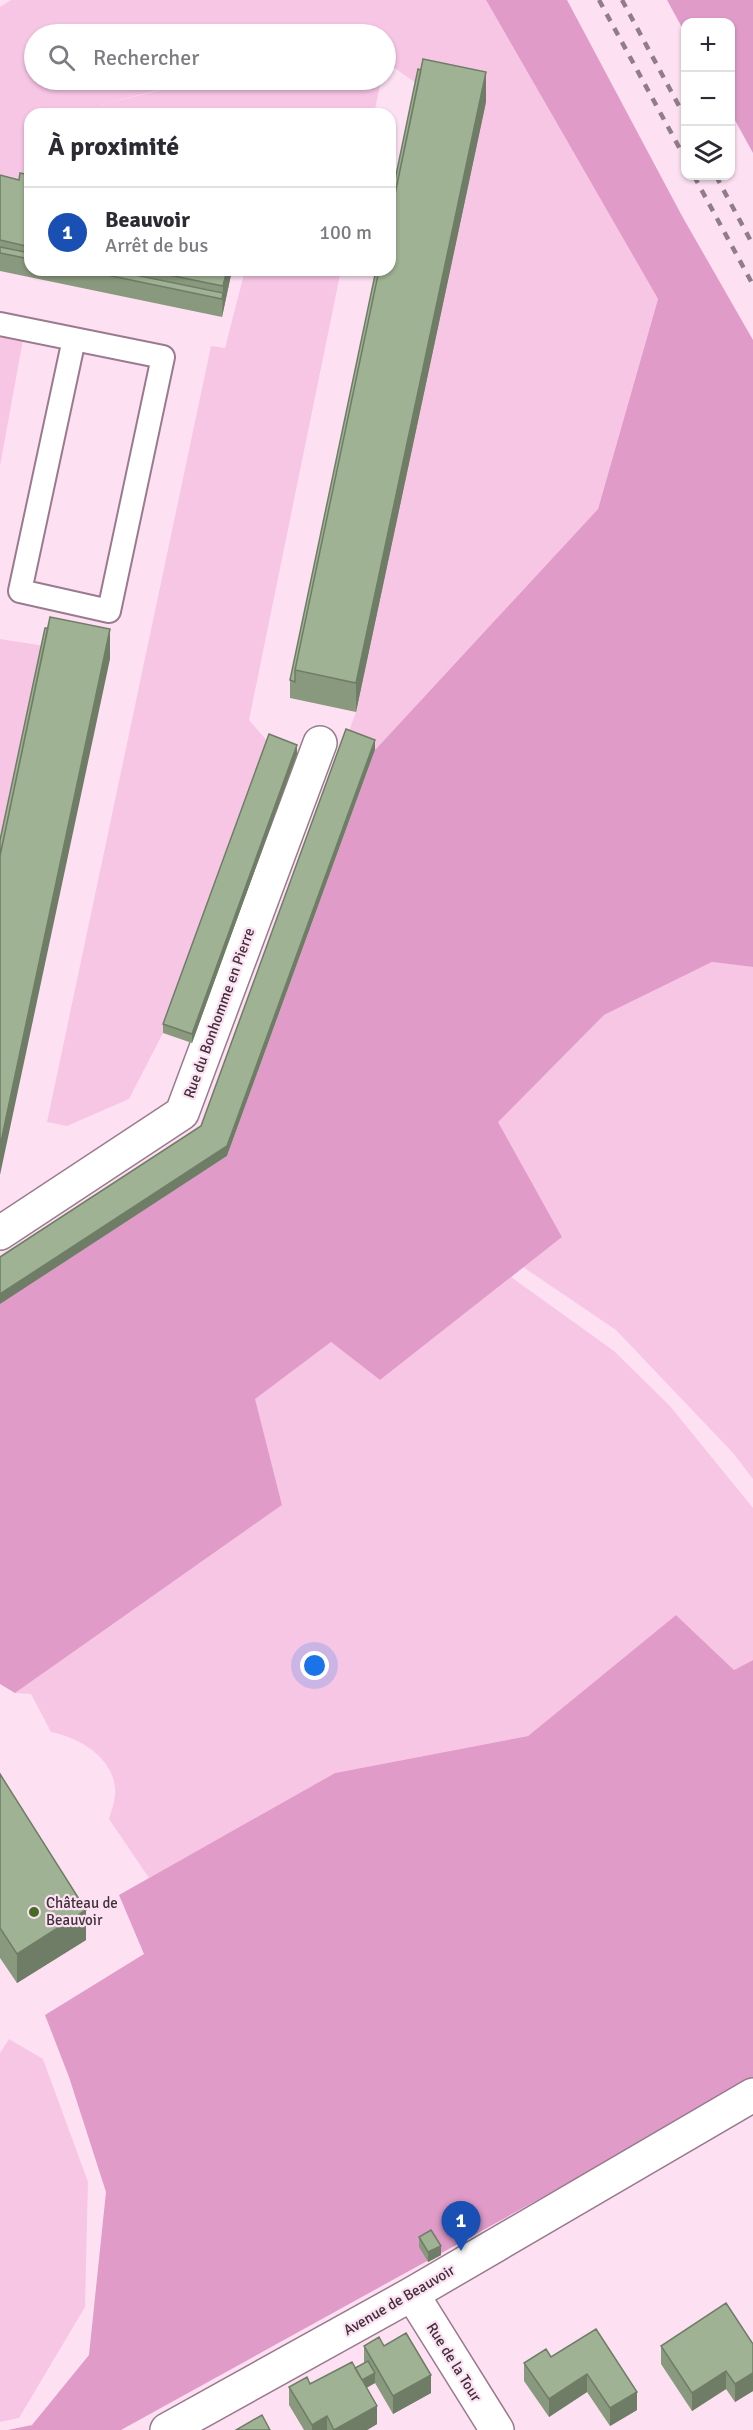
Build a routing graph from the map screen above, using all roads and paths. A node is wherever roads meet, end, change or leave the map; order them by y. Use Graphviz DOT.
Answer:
graph roads {
  1 [pos="0,324"];
  2 [pos="74,339"];
  3 [pos="320,743"];
  4 [pos="0,1233"];
  5 [pos="753,2094"];
  6 [pos="412,2294"];
  7 [pos="167,2430"];
  8 [pos="497,2430"];
  1 -- 2 [label="lane"];
  2 -- 2 [label="lane"];
  3 -- 4 [label="street, Rue du Bonhomme en Pierre"];
  5 -- 6 [label="street, Avenue de Beauvoir"];
  6 -- 7 [label="street, Avenue de Beauvoir"];
  6 -- 8 [label="street, Rue de la Tour"];
}
